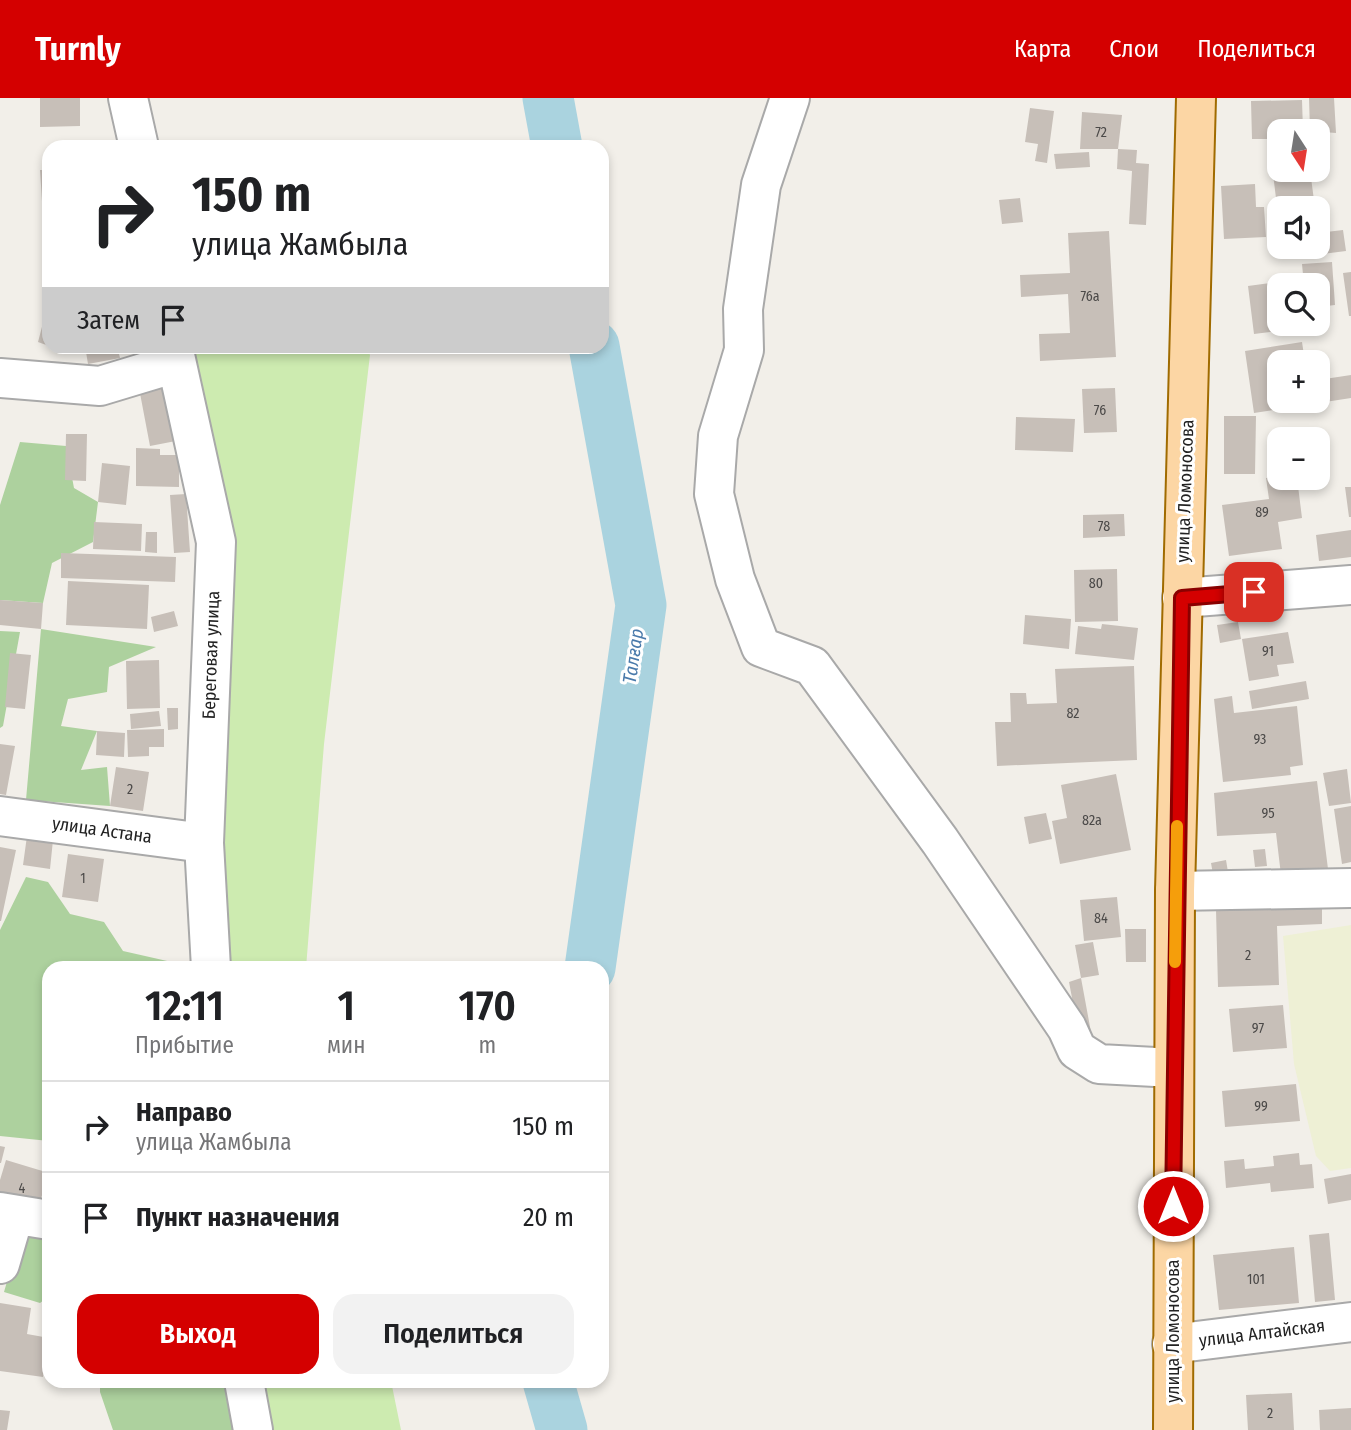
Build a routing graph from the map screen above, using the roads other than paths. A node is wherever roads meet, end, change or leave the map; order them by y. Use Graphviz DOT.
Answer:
graph roads {
  1 [pos="128,98"];
  2 [pos="790,98"];
  3 [pos="1196,98"];
  4 [pos="137,140"];
  5 [pos="174,355"];
  6 [pos="0,378"];
  7 [pos="1351,584"];
  8 [pos="1182,598"];
  9 [pos="0,816"];
  10 [pos="204,844"];
  11 [pos="1351,888"];
  12 [pos="1175,891"];
  13 [pos="211,961"];
  14 [pos="1174,1068"];
  15 [pos="21,1216"];
  16 [pos="0,1264"];
  17 [pos="1351,1322"];
  18 [pos="1172,1344"];
  19 [pos="245,1388"];
  20 [pos="253,1430"];
  21 [pos="1173,1430"];
  1 -- 4 [label="street"];
  2 -- 14 [label="street"];
  3 -- 8 [label="main road, улица Ломоносова"];
  5 -- 6 [label="street"];
  5 -- 10 [label="street, Береговая улица"];
  7 -- 8 [label="street"];
  8 -- 12 [label="main road, улица Ломоносова"];
  9 -- 10 [label="street, улица Астана"];
  10 -- 13 [label="street, Береговая улица"];
  11 -- 12 [label="street"];
  12 -- 14 [label="main road, улица Ломоносова"];
  14 -- 18 [label="main road, улица Ломоносова"];
  15 -- 16 [label="street"];
  17 -- 18 [label="street, улица Алтайская"];
  18 -- 21 [label="main road, улица Ломоносова"];
  19 -- 20 [label="street"];
}
